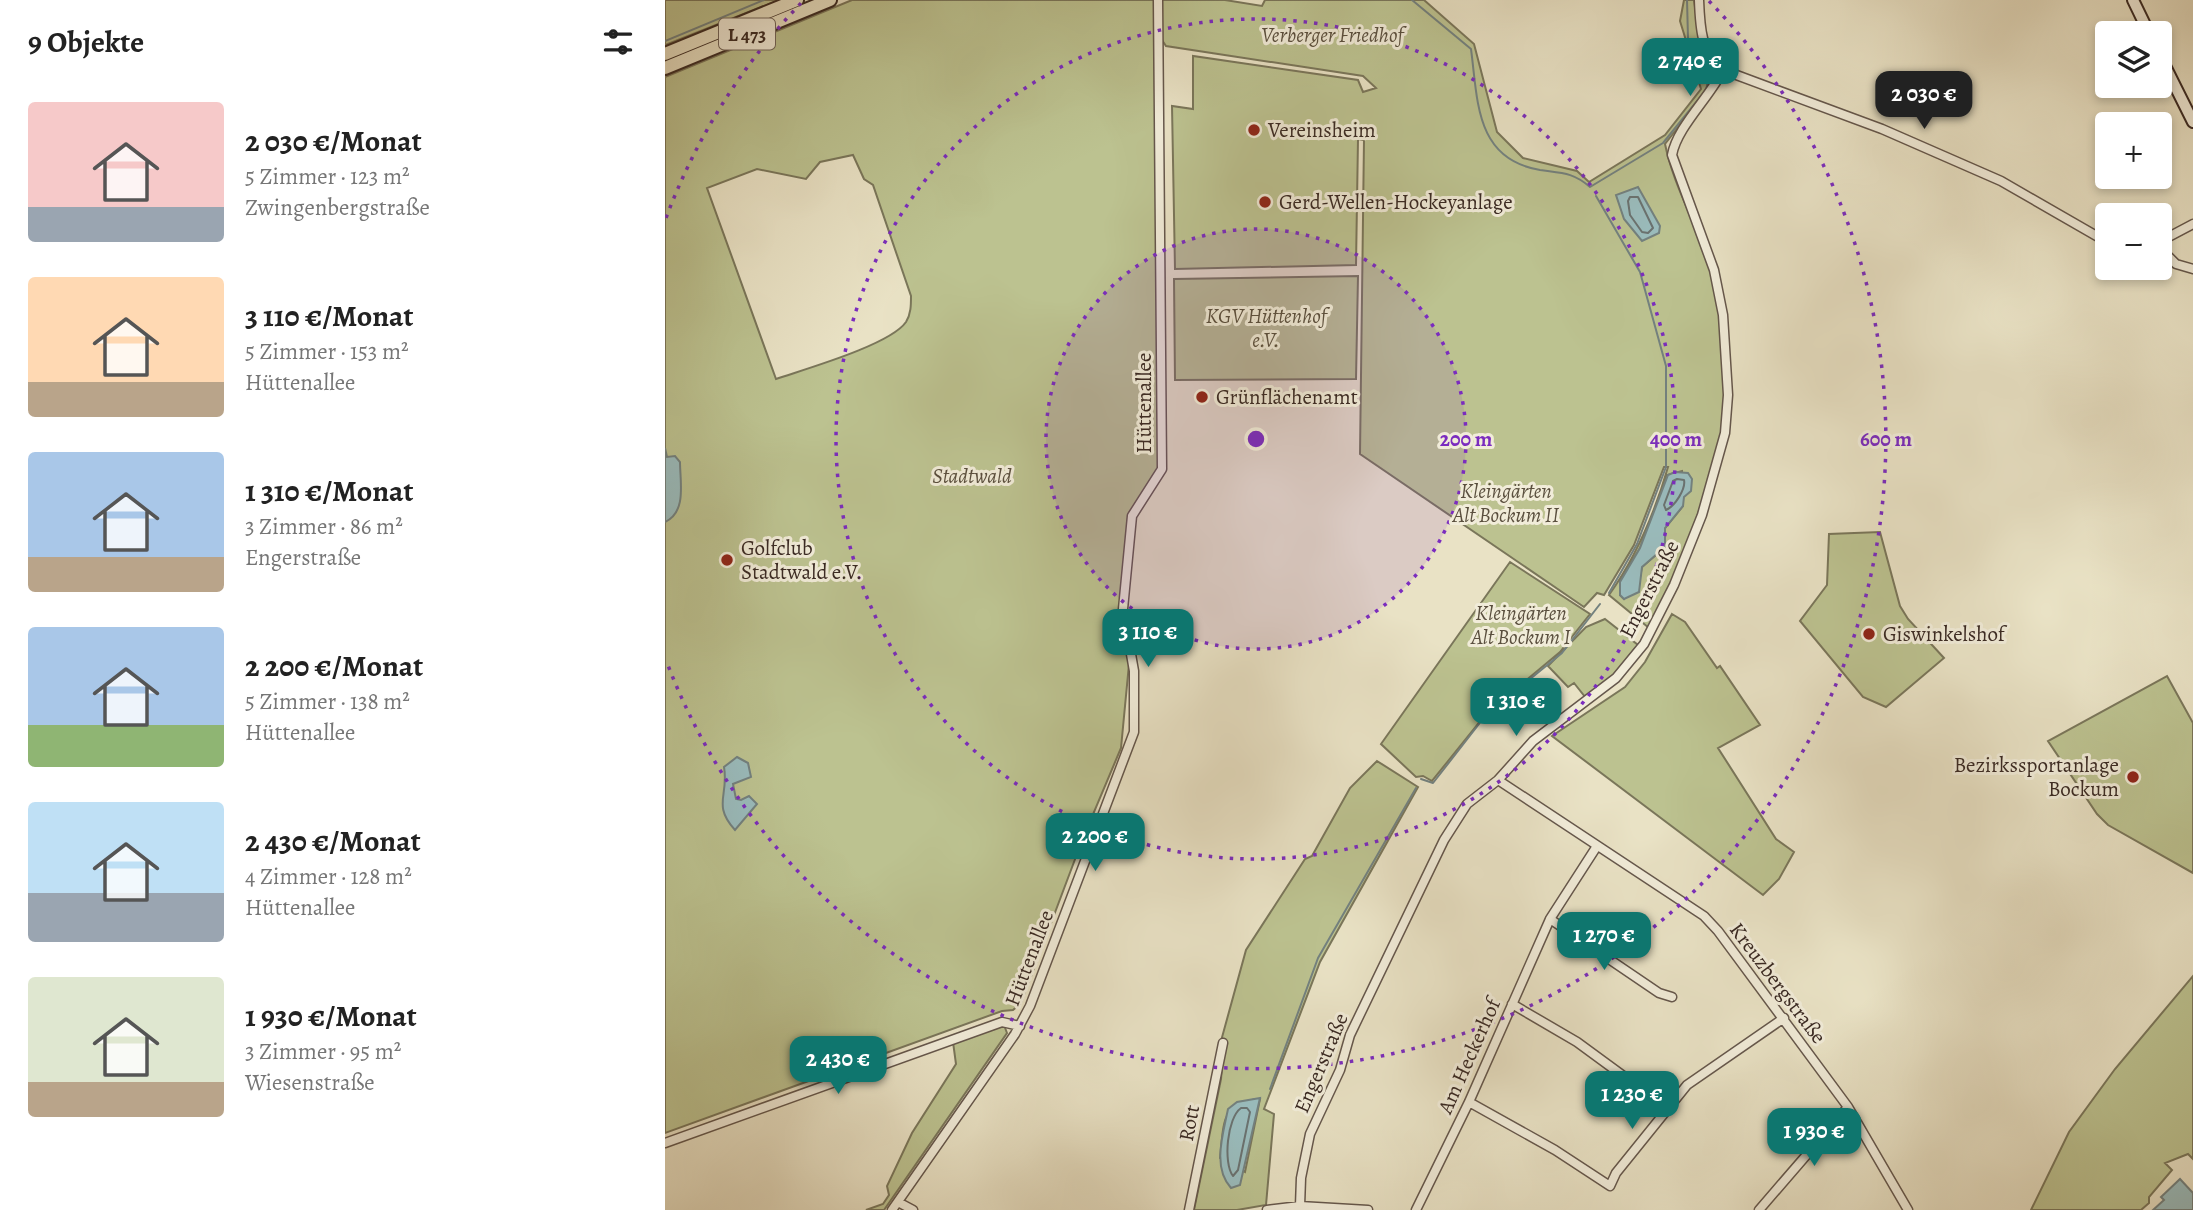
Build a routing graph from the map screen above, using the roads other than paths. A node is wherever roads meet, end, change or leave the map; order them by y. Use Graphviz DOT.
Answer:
graph roads {
  1 [pos="797,0"];
  2 [pos="830,0"];
  3 [pos="1158,0"];
  4 [pos="1699,0"];
  5 [pos="2133,0"];
  6 [pos="2143,21"];
  7 [pos="665,54"];
  8 [pos="665,68"];
  9 [pos="1723,70"];
  10 [pos="2172,80"];
  11 [pos="2193,122"];
  12 [pos="2193,224"];
  13 [pos="2095,235"];
  14 [pos="2172,237"];
  15 [pos="2172,260"];
  16 [pos="2193,269"];
  17 [pos="1498,780"];
  18 [pos="1597,846"];
  19 [pos="1550,919"];
  20 [pos="1672,997"];
  21 [pos="1512,1004"];
  22 [pos="1784,1018"];
  23 [pos="1020,1026"];
  24 [pos="1223,1043"];
  25 [pos="1468,1102"];
  26 [pos="1848,1107"];
  27 [pos="1667,1108"];
  28 [pos="665,1143"];
  29 [pos="898,1202"];
  30 [pos="1300,1206"];
  31 [pos="892,1210"];
  32 [pos="913,1210"];
  33 [pos="1189,1210"];
  34 [pos="1267,1210"];
  35 [pos="1368,1210"];
  36 [pos="1416,1210"];
  37 [pos="1759,1210"];
  38 [pos="1908,1210"];
  1 -- 7 [label="main road, L 473"];
  2 -- 8 [label="main road, L 473"];
  3 -- 23 [label="street, Hüttenallee"];
  4 -- 9 [label="street"];
  5 -- 6 [label="main road"];
  9 -- 13 [label="street"];
  9 -- 17 [label="street, Engerstraße"];
  10 -- 11 [label="main road"];
  12 -- 14 [label="street"];
  15 -- 16 [label="street"];
  17 -- 18 [label="street, Kreuzbergstraße"];
  17 -- 30 [label="street, Engerstraße"];
  18 -- 19 [label="street, Am Heckerhof"];
  18 -- 22 [label="street, Kreuzbergstraße"];
  19 -- 20 [label="street"];
  19 -- 21 [label="street, Am Heckerhof"];
  21 -- 25 [label="street, Am Heckerhof"];
  21 -- 27 [label="street"];
  22 -- 26 [label="street, Kreuzbergstraße"];
  22 -- 27 [label="street"];
  23 -- 28 [label="street, Hüttenallee"];
  23 -- 29 [label="street, Hüttenallee"];
  24 -- 33 [label="street, Rott"];
  25 -- 27 [label="street"];
  25 -- 36 [label="street, Am Heckerhof"];
  26 -- 37 [label="street"];
  26 -- 38 [label="street, Kreuzbergstraße"];
  29 -- 31 [label="street, Hüttenallee"];
  29 -- 32 [label="street"];
  30 -- 34 [label="street"];
  30 -- 35 [label="street"];
}
